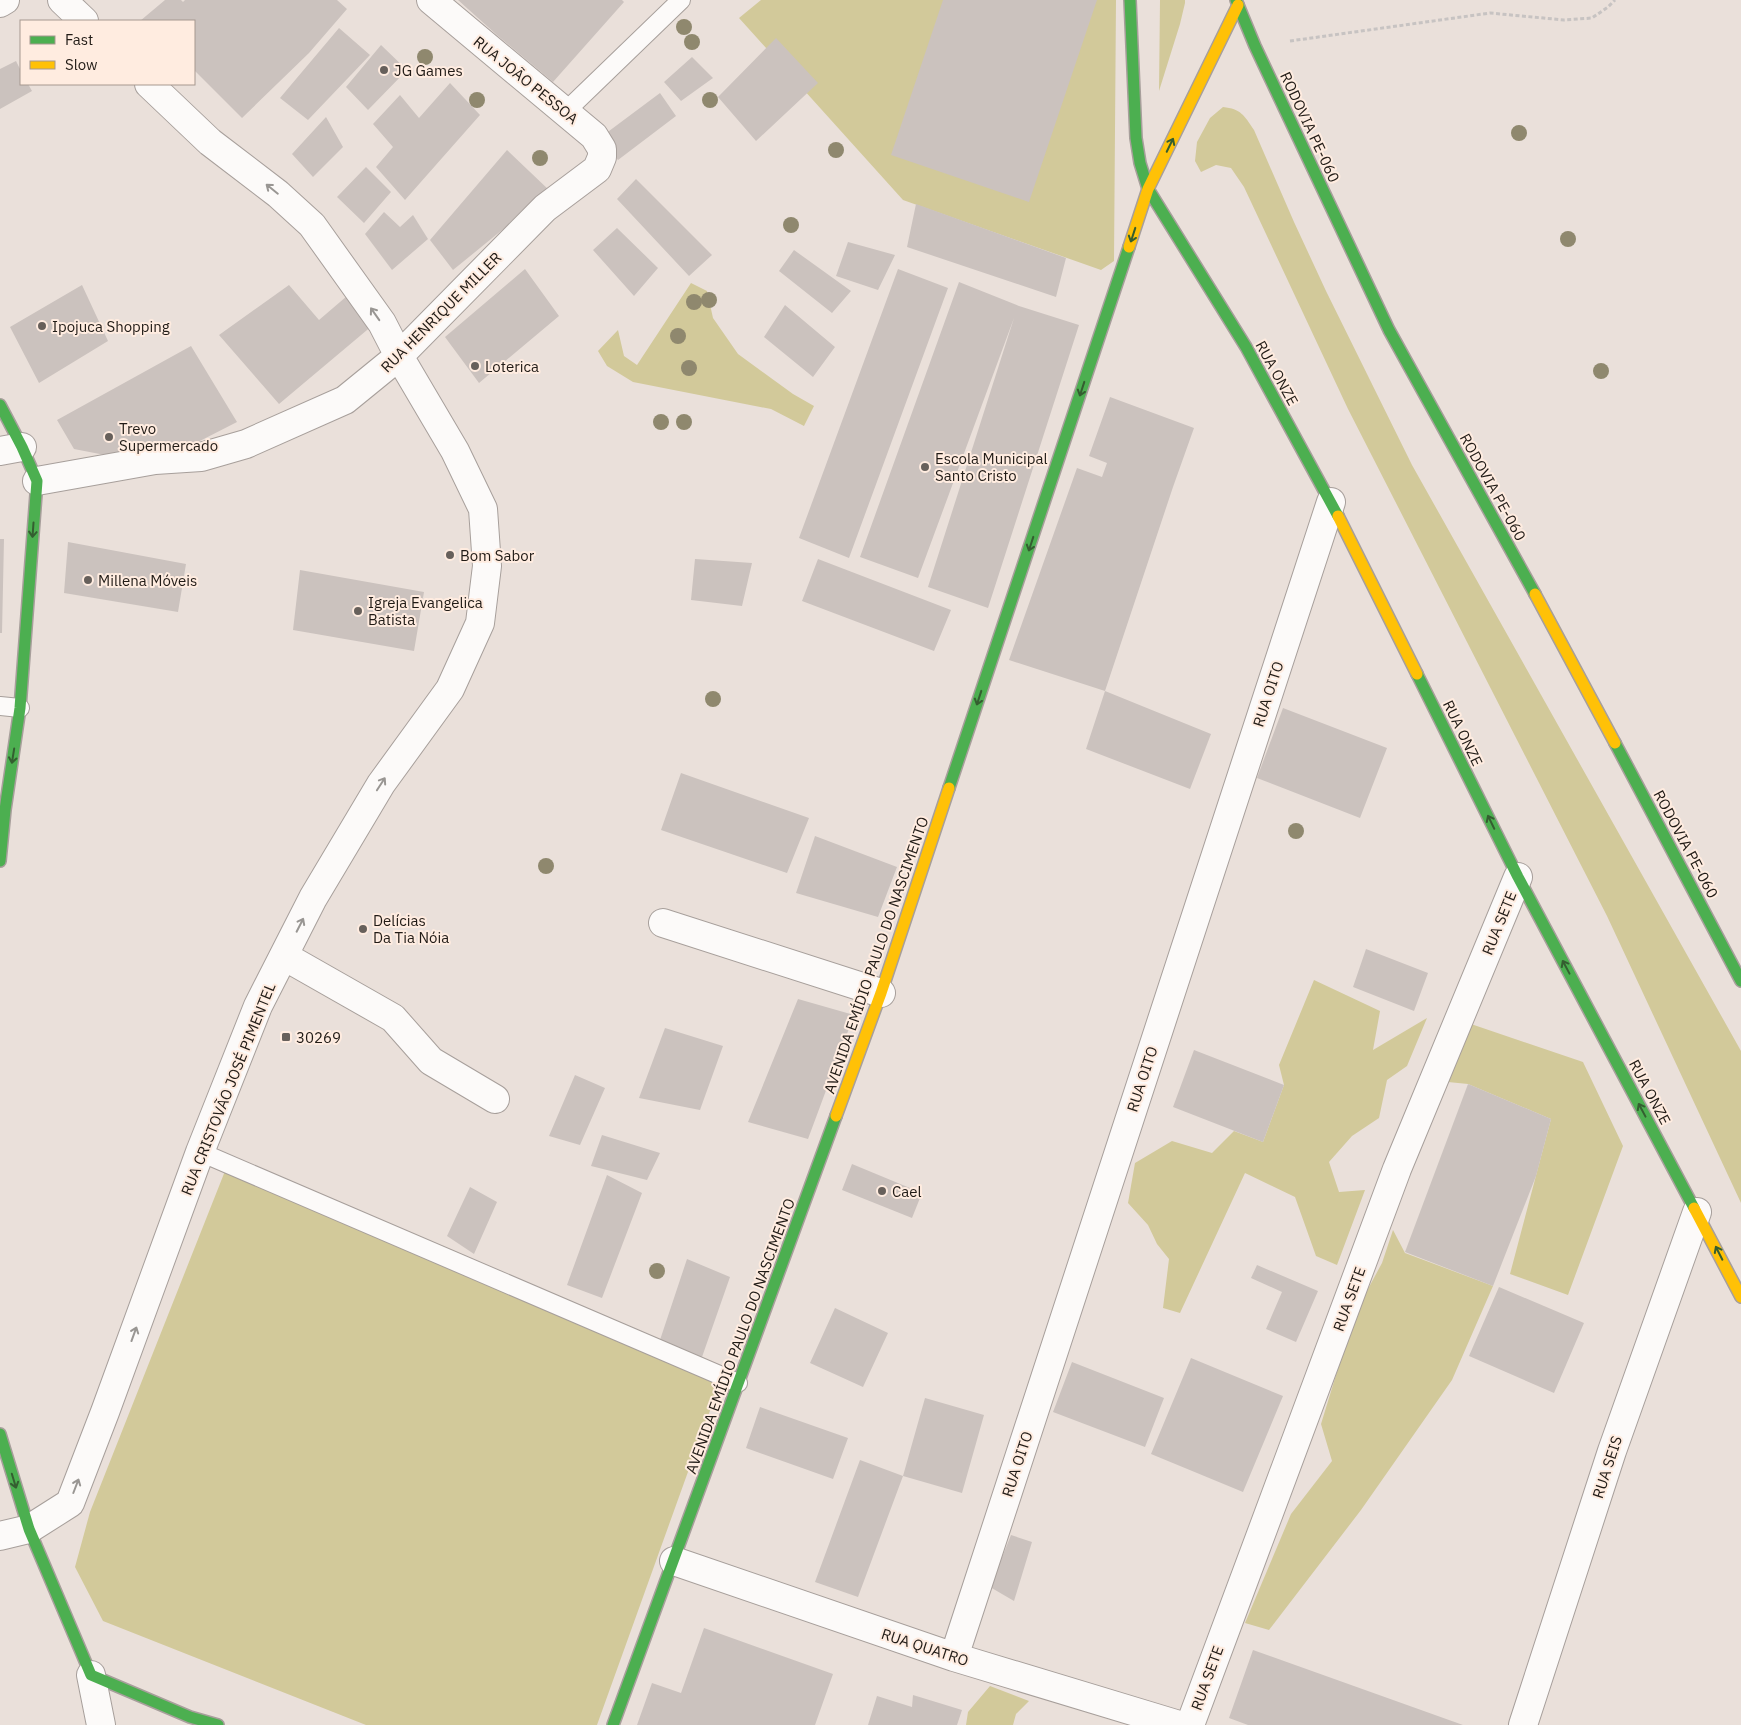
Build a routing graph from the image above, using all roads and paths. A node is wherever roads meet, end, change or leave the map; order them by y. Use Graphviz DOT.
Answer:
graph roads {
  1 [pos="4,0"];
  2 [pos="62,0"];
  3 [pos="430,0"];
  4 [pos="681,0"];
  5 [pos="1130,0"];
  6 [pos="1615,0"];
  7 [pos="1237,2"];
  8 [pos="0,3"];
  9 [pos="83,20"];
  10 [pos="1255,46"];
  11 [pos="150,85"];
  12 [pos="565,112"];
  13 [pos="597,169"];
  14 [pos="1148,189"];
  15 [pos="399,356"];
  16 [pos="0,405"];
  17 [pos="11,449"];
  18 [pos="37,481"];
  19 [pos="1331,502"];
  20 [pos="0,706"];
  21 [pos="20,708"];
  22 [pos="0,861"];
  23 [pos="1518,877"];
  24 [pos="663,923"];
  25 [pos="284,956"];
  26 [pos="1741,980"];
  27 [pos="881,992"];
  28 [pos="495,1098"];
  29 [pos="200,1152"];
  30 [pos="1697,1212"];
  31 [pos="1741,1297"];
  32 [pos="738,1383"];
  33 [pos="0,1434"];
  34 [pos="29,1529"];
  35 [pos="0,1536"];
  36 [pos="674,1561"];
  37 [pos="954,1657"];
  38 [pos="92,1675"];
  39 [pos="182,1721"];
  40 [pos="100,1725"];
  41 [pos="218,1725"];
  42 [pos="613,1725"];
  43 [pos="1179,1725"];
  44 [pos="1190,1725"];
  45 [pos="1523,1725"];
  1 -- 8 [label="street"];
  2 -- 9 [label="street"];
  3 -- 12 [label="street, RUA JOÃO PESSOA"];
  4 -- 12 [label="lane"];
  5 -- 14 [label="street, RUA ONZE"];
  6 -- 10 [label="path"];
  7 -- 10 [label="street, RODOVIA PE-060"];
  14 -- 7 [label="street, AVENIDA EMÍDIO PAULO DO NASCIMENTO, one-way"];
  10 -- 26 [label="street, RODOVIA PE-060"];
  15 -- 11 [label="street, RUA CRISTOVÃO JOSÉ PIMENTEL, one-way"];
  12 -- 13 [label="street, RUA JOÃO PESSOA"];
  13 -- 15 [label="street, RUA HENRIQUE MILLER"];
  14 -- 19 [label="street, RUA ONZE"];
  14 -- 27 [label="street, AVENIDA EMÍDIO PAULO DO NASCIMENTO, one-way"];
  15 -- 18 [label="street, RUA HENRIQUE MILLER"];
  25 -- 15 [label="street, RUA CRISTOVÃO JOSÉ PIMENTEL, one-way"];
  16 -- 17 [label="street"];
  17 -- 18 [label="street"];
  18 -- 21 [label="street, one-way"];
  23 -- 19 [label="street, RUA ONZE, one-way"];
  19 -- 37 [label="street, RUA OITO"];
  20 -- 21 [label="lane"];
  21 -- 22 [label="street, one-way"];
  30 -- 23 [label="street, RUA ONZE, one-way"];
  23 -- 44 [label="street, RUA SETE"];
  24 -- 27 [label="street"];
  25 -- 28 [label="street"];
  25 -- 29 [label="street, RUA CRISTOVÃO JOSÉ PIMENTEL"];
  27 -- 32 [label="street, AVENIDA EMÍDIO PAULO DO NASCIMENTO"];
  29 -- 32 [label="lane"];
  34 -- 29 [label="street, RUA CRISTOVÃO JOSÉ PIMENTEL, one-way"];
  31 -- 30 [label="street, RUA ONZE, one-way"];
  30 -- 45 [label="street, RUA SEIS"];
  32 -- 36 [label="street, AVENIDA EMÍDIO PAULO DO NASCIMENTO"];
  33 -- 34 [label="street, one-way"];
  34 -- 35 [label="street, RUA CRISTOVÃO JOSÉ PIMENTEL"];
  34 -- 38 [label="street"];
  36 -- 37 [label="street, RUA QUATRO"];
  36 -- 42 [label="street, AVENIDA EMÍDIO PAULO DO NASCIMENTO"];
  37 -- 43 [label="street, RUA QUATRO"];
  38 -- 39 [label="street"];
  38 -- 40 [label="street"];
  39 -- 41 [label="street"];
}
